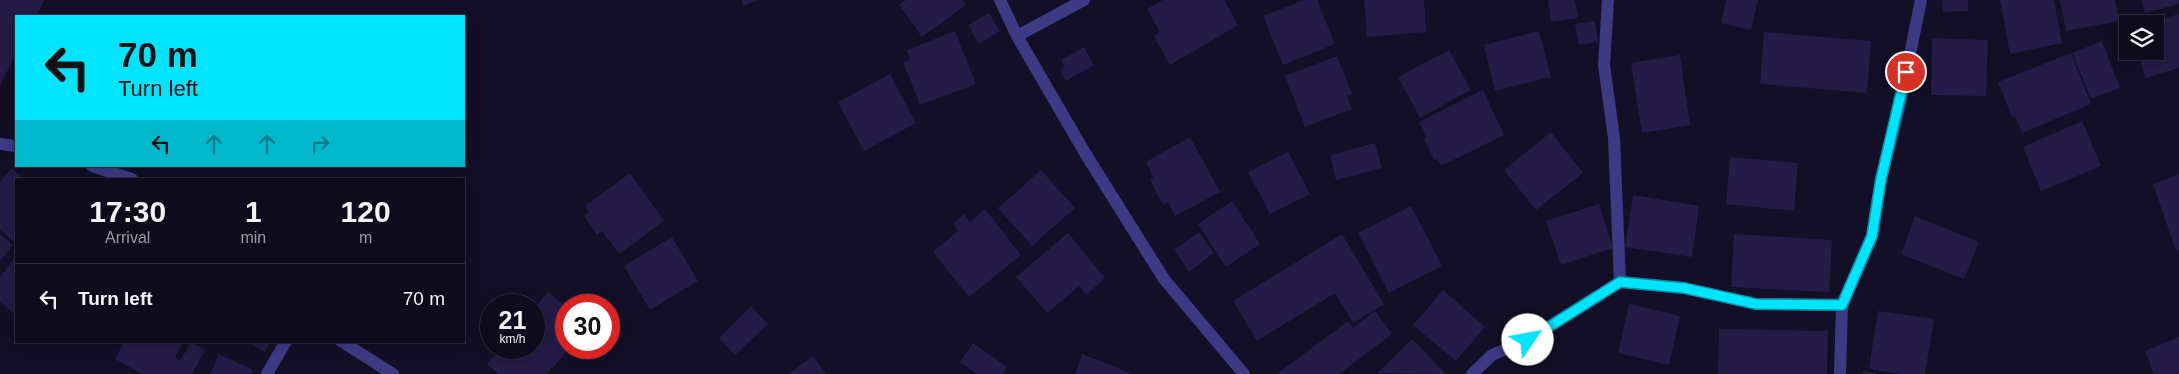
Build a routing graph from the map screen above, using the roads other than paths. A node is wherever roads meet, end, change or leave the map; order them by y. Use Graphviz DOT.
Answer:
graph roads {
  1 [pos="1000,0"];
  2 [pos="1084,0"];
  3 [pos="1608,0"];
  4 [pos="1921,0"];
  5 [pos="1018,36"];
  6 [pos="0,144"];
  7 [pos="15,146"];
  8 [pos="95,167"];
  9 [pos="129,178"];
  10 [pos="1620,282"];
  11 [pos="1842,305"];
  12 [pos="285,343"];
  13 [pos="344,343"];
  14 [pos="267,374"];
  15 [pos="393,374"];
  16 [pos="1244,374"];
  17 [pos="1472,374"];
  18 [pos="1840,374"];
  1 -- 5 [label="street"];
  2 -- 5 [label="street"];
  3 -- 10 [label="street"];
  4 -- 11 [label="street"];
  5 -- 16 [label="street"];
  6 -- 7 [label="street"];
  8 -- 9 [label="street"];
  10 -- 11 [label="street"];
  10 -- 17 [label="street"];
  11 -- 18 [label="street"];
  12 -- 14 [label="street"];
  13 -- 15 [label="street"];
}
